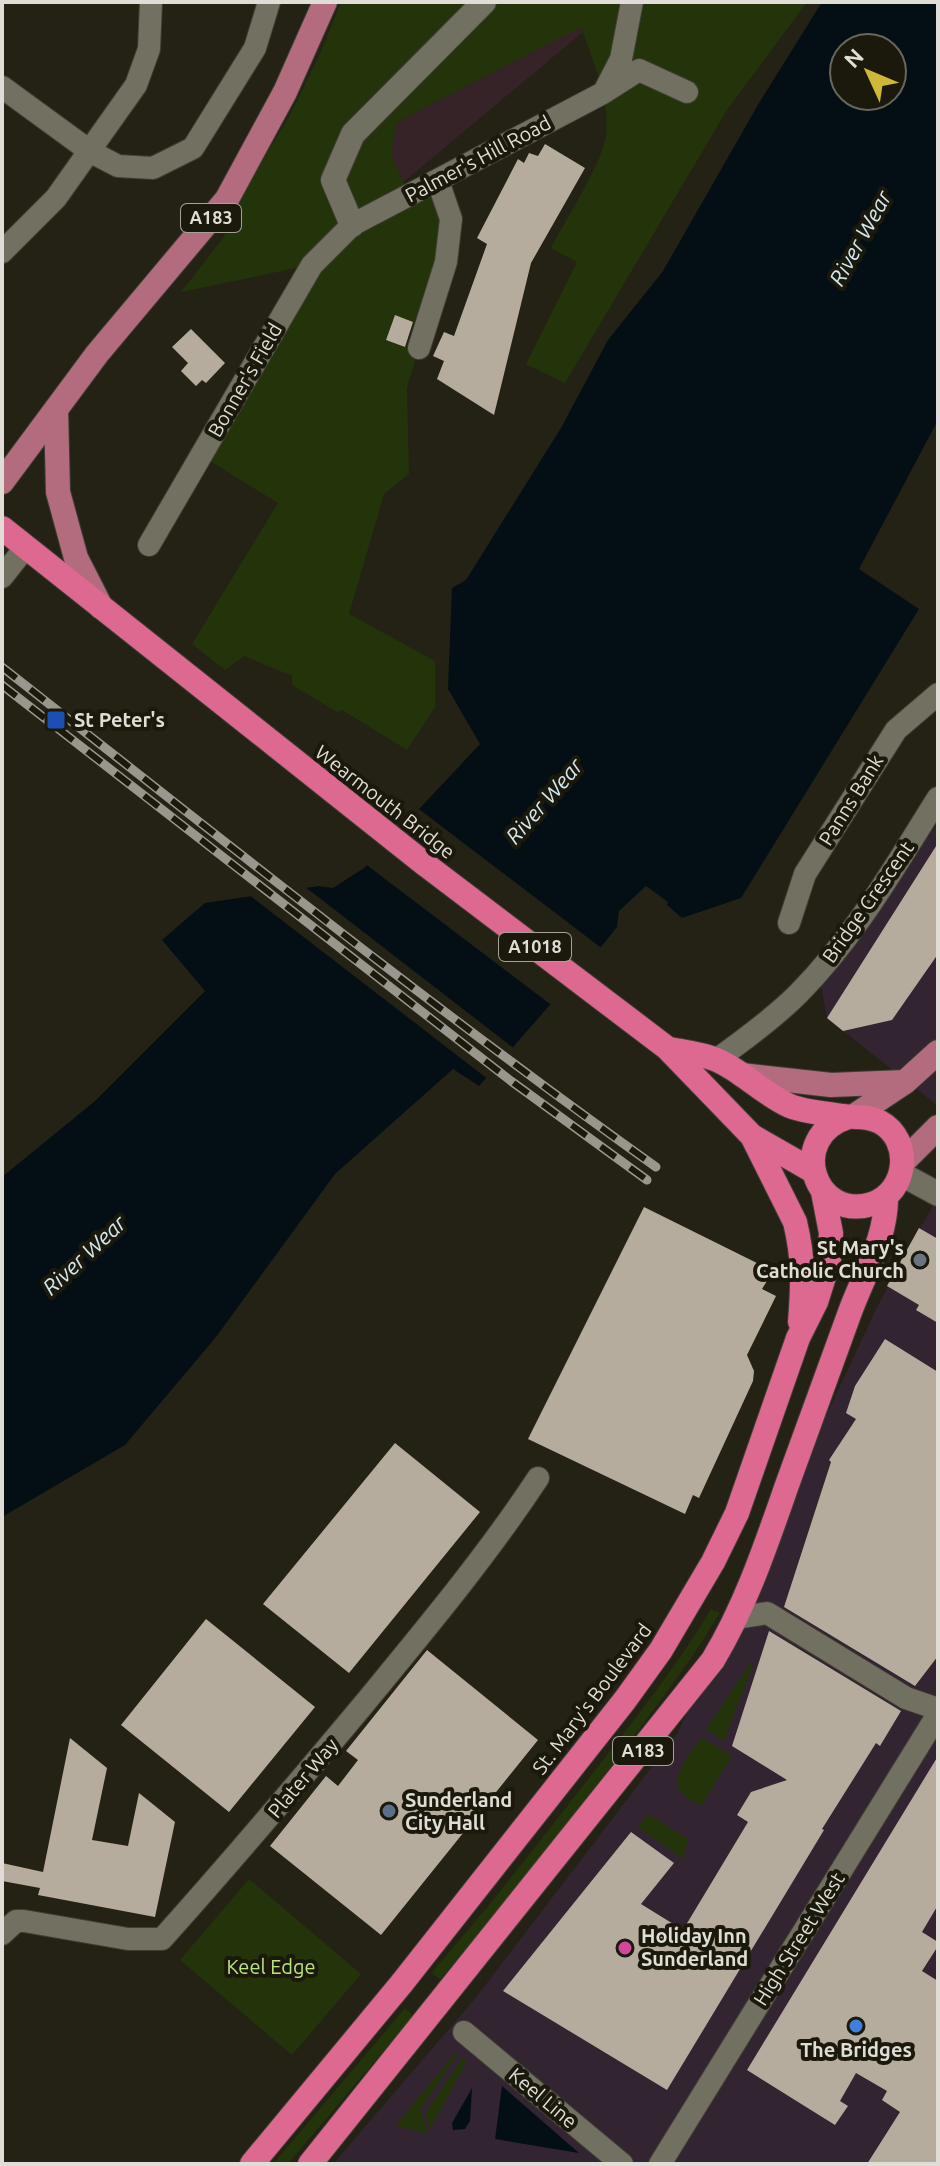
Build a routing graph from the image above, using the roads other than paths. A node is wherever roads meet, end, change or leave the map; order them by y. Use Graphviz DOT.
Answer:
graph roads {
  1 [pos="151,2"];
  2 [pos="269,2"];
  3 [pos="325,2"];
  4 [pos="484,2"];
  5 [pos="632,2"];
  6 [pos="2,87"];
  7 [pos="687,92"];
  8 [pos="603,93"];
  9 [pos="91,152"];
  10 [pos="438,181"];
  11 [pos="352,225"];
  12 [pos="2,252"];
  13 [pos="419,348"];
  14 [pos="56,409"];
  15 [pos="2,482"];
  16 [pos="2,528"];
  17 [pos="149,545"];
  18 [pos="25,548"];
  19 [pos="2,577"];
  20 [pos="101,607"];
  21 [pos="938,694"];
  22 [pos="938,798"];
  23 [pos="789,923"];
  24 [pos="667,1048"];
  25 [pos="938,1052"];
  26 [pos="716,1060"];
  27 [pos="742,1075"];
  28 [pos="905,1082"];
  29 [pos="851,1116"];
  30 [pos="938,1127"];
  31 [pos="752,1136"];
  32 [pos="902,1168"];
  33 [pos="818,1181"];
  34 [pos="938,1194"];
  35 [pos="886,1196"];
  36 [pos="798,1338"];
  37 [pos="538,1478"];
  38 [pos="737,1618"];
  39 [pos="938,1711"];
  40 [pos="2,1934"];
  41 [pos="464,2032"];
  42 [pos="252,2164"];
  43 [pos="310,2164"];
  44 [pos="622,2164"];
  45 [pos="660,2164"];
  1 -- 9 [label="street"];
  2 -- 9 [label="street"];
  3 -- 14 [label="main road, A183"];
  4 -- 11 [label="street"];
  5 -- 8 [label="street"];
  6 -- 9 [label="street"];
  7 -- 8 [label="street, Palmer's Hill Road"];
  8 -- 10 [label="street, Palmer's Hill Road"];
  9 -- 12 [label="street"];
  10 -- 11 [label="street, Palmer's Hill Road"];
  10 -- 13 [label="street"];
  11 -- 17 [label="street, Bonner's Field"];
  14 -- 15 [label="main road, A183"];
  14 -- 20 [label="main road"];
  16 -- 18 [label="highway, A1018"];
  18 -- 19 [label="street"];
  18 -- 20 [label="highway, A1018"];
  20 -- 24 [label="highway, Wearmouth Bridge / A1018"];
  21 -- 23 [label="street, Panns Bank"];
  22 -- 26 [label="street, Bridge Crescent"];
  24 -- 26 [label="highway, A1018"];
  24 -- 31 [label="highway, A1018"];
  25 -- 28 [label="main road"];
  26 -- 27 [label="highway, A1018"];
  27 -- 28 [label="main road"];
  27 -- 29 [label="highway, A1018"];
  28 -- 29 [label="main road"];
  29 -- 32 [label="highway, A1018"];
  29 -- 33 [label="highway"];
  30 -- 32 [label="main road"];
  31 -- 33 [label="highway, A1018"];
  31 -- 36 [label="highway, A1018"];
  32 -- 34 [label="street"];
  32 -- 35 [label="highway"];
  33 -- 35 [label="highway, A1018"];
  33 -- 36 [label="highway, St. Mary's Boulevard / A183"];
  35 -- 38 [label="highway, A183"];
  36 -- 42 [label="highway, St. Mary's Boulevard / A183"];
  37 -- 40 [label="street, Plater Way"];
  38 -- 39 [label="street"];
  38 -- 43 [label="highway, A183"];
  39 -- 45 [label="street, High Street West"];
  41 -- 44 [label="street, Keel Line"];
}
